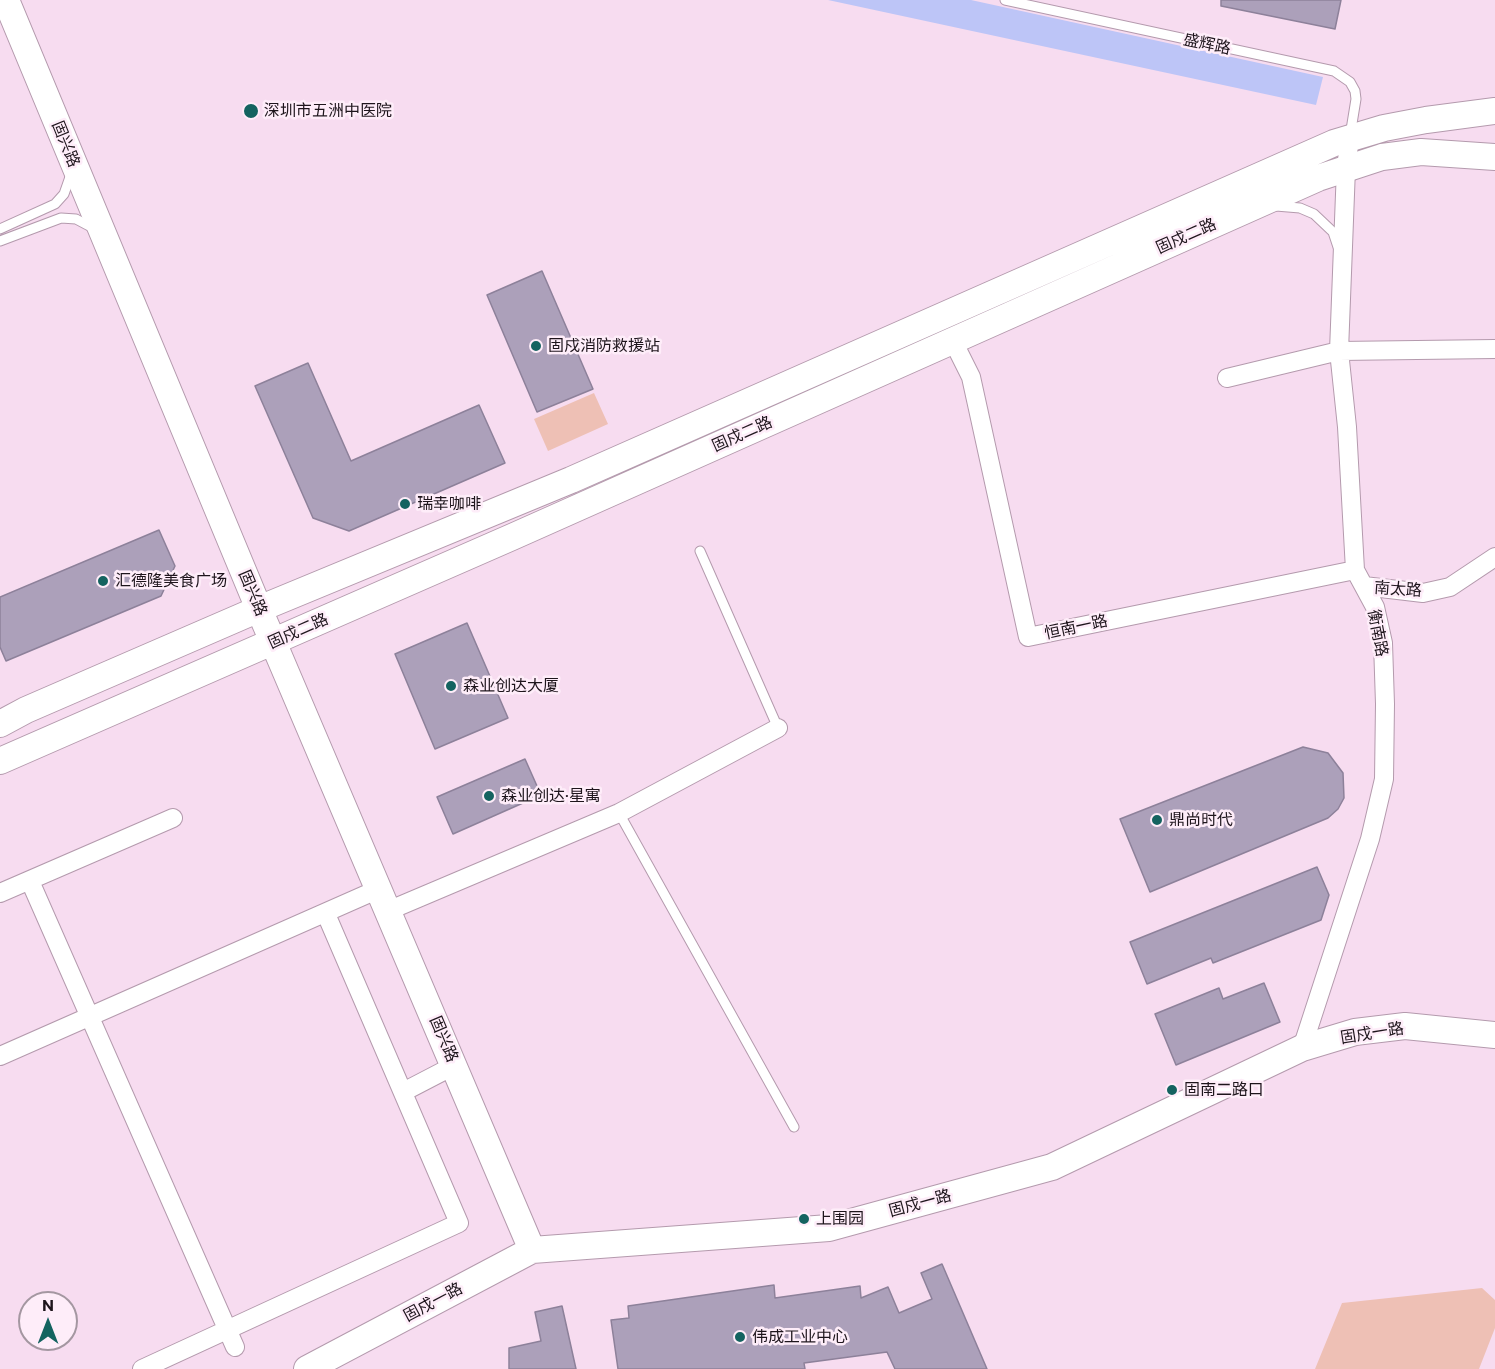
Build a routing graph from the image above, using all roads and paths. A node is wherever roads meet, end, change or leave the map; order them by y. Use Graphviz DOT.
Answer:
graph roads {
  1 [pos="6,0"];
  2 [pos="1005,0"];
  3 [pos="1495,111"];
  4 [pos="1350,137"];
  5 [pos="69,154"];
  6 [pos="1495,157"];
  7 [pos="1346,168"];
  8 [pos="1241,212"];
  9 [pos="0,229"];
  10 [pos="0,241"];
  11 [pos="108,247"];
  12 [pos="1342,265"];
  13 [pos="952,339"];
  14 [pos="1495,349"];
  15 [pos="1339,351"];
  16 [pos="1227,378"];
  17 [pos="700,551"];
  18 [pos="1495,556"];
  19 [pos="1355,570"];
  20 [pos="1364,586"];
  21 [pos="259,609"];
  22 [pos="274,642"];
  23 [pos="0,723"];
  24 [pos="778,728"];
  25 [pos="0,761"];
  26 [pos="619,813"];
  27 [pos="173,818"];
  28 [pos="30,880"];
  29 [pos="0,893"];
  30 [pos="385,899"];
  31 [pos="326,914"];
  32 [pos="90,1017"];
  33 [pos="1495,1035"];
  34 [pos="1302,1048"];
  35 [pos="0,1056"];
  36 [pos="455,1065"];
  37 [pos="403,1092"];
  38 [pos="794,1127"];
  39 [pos="532,1250"];
  40 [pos="227,1330"];
  41 [pos="235,1347"];
  42 [pos="142,1369"];
  43 [pos="307,1369"];
  1 -- 5 [label="street, 固兴路"];
  2 -- 4 [label="lane, 盛辉路"];
  3 -- 4 [label="street, 固戍二路"];
  4 -- 7 [label="street, 衡南路"];
  4 -- 21 [label="street, 固戍二路"];
  5 -- 9 [label="lane"];
  5 -- 11 [label="street, 固兴路"];
  6 -- 7 [label="street, 固戍二路"];
  7 -- 8 [label="street, 固戍二路"];
  7 -- 12 [label="street, 衡南路"];
  8 -- 12 [label="lane"];
  8 -- 13 [label="street, 固戍二路"];
  10 -- 11 [label="lane"];
  11 -- 21 [label="street, 固兴路"];
  12 -- 15 [label="street, 衡南路"];
  13 -- 19 [label="street, 恒南一路"];
  13 -- 22 [label="street, 固戍二路"];
  14 -- 15 [label="street"];
  15 -- 16 [label="street"];
  15 -- 19 [label="street, 衡南路"];
  17 -- 24 [label="lane"];
  18 -- 20 [label="street, 南太路"];
  19 -- 20 [label="street, 衡南路"];
  20 -- 34 [label="street, 衡南路"];
  21 -- 22 [label="street, 固兴路"];
  21 -- 23 [label="street, 固戍二路"];
  22 -- 25 [label="street, 固戍二路"];
  22 -- 30 [label="street, 固兴路"];
  24 -- 26 [label="street"];
  26 -- 30 [label="street"];
  26 -- 38 [label="lane"];
  27 -- 28 [label="street"];
  28 -- 29 [label="street"];
  28 -- 32 [label="street"];
  30 -- 31 [label="street"];
  30 -- 36 [label="street, 固兴路"];
  31 -- 32 [label="street"];
  31 -- 37 [label="street"];
  32 -- 35 [label="street"];
  32 -- 40 [label="street"];
  33 -- 34 [label="street, 固戍一路"];
  34 -- 39 [label="street, 固戍一路"];
  36 -- 37 [label="street"];
  36 -- 39 [label="street, 固兴路"];
  37 -- 40 [label="street"];
  39 -- 43 [label="street, 固戍一路"];
  40 -- 41 [label="street"];
  40 -- 42 [label="street"];
}
